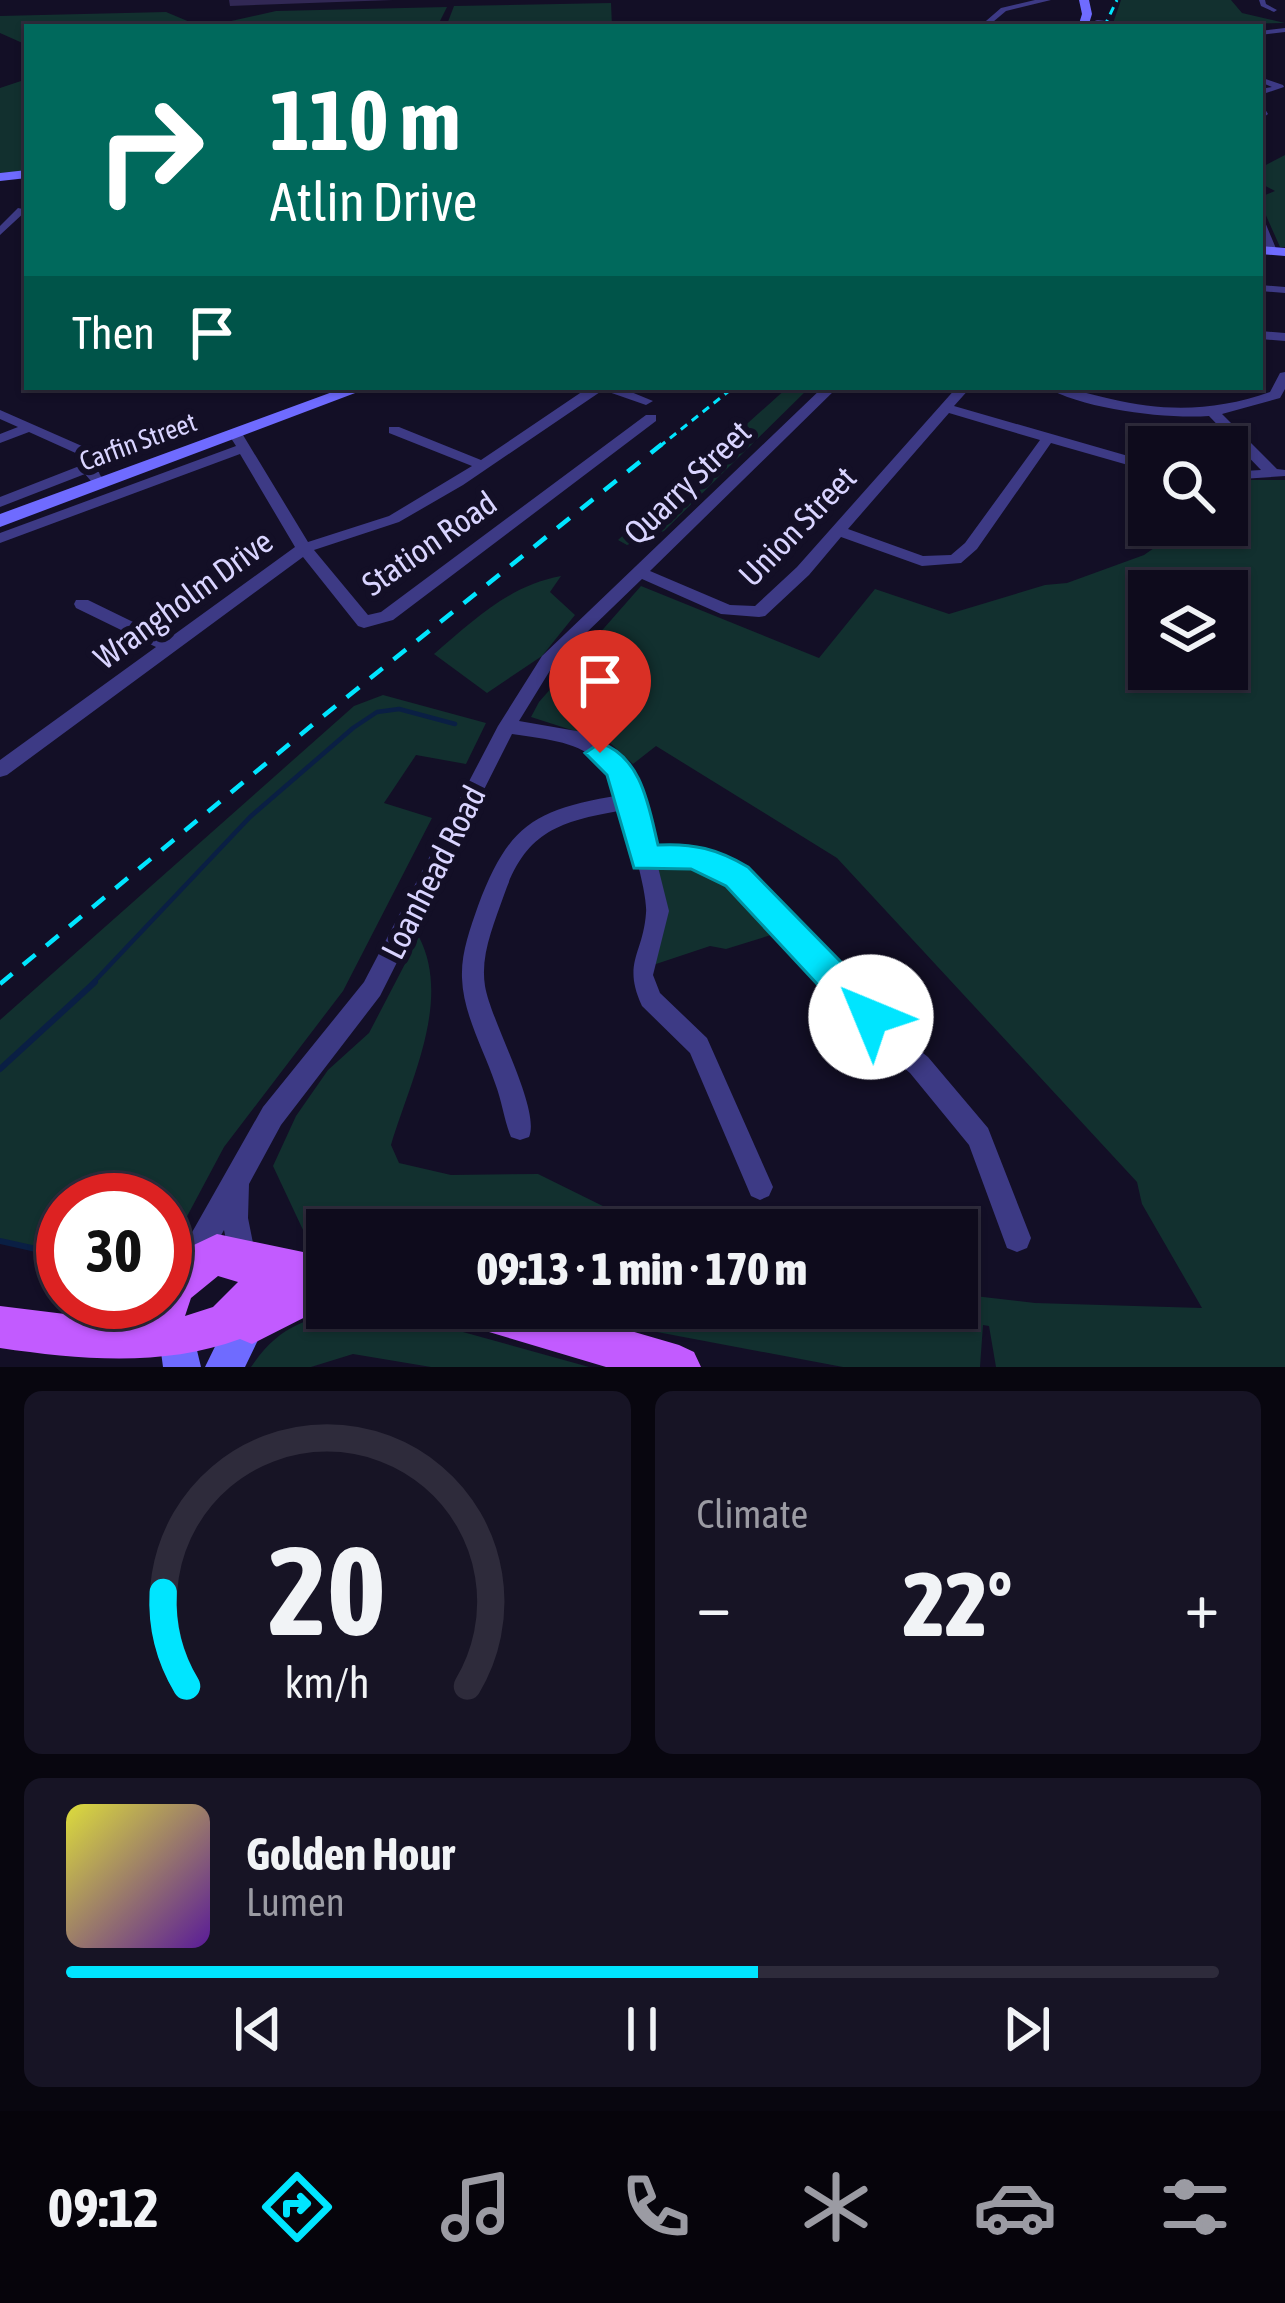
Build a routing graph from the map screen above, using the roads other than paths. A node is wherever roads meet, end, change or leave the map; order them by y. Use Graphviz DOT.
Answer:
graph roads {
  1 [pos="1048,0"];
  2 [pos="1262,0"];
  3 [pos="1010,8"];
  4 [pos="1274,10"];
  5 [pos="1020,16"];
  6 [pos="985,24"];
  7 [pos="1263,81"];
  8 [pos="1263,91"];
  9 [pos="22,209"];
  10 [pos="0,232"];
  11 [pos="1283,337"];
  12 [pos="1285,355"];
  13 [pos="1285,376"];
  14 [pos="355,390"];
  15 [pos="594,390"];
  16 [pos="613,390"];
  17 [pos="828,390"];
  18 [pos="961,390"];
  19 [pos="1063,390"];
  20 [pos="946,408"];
  21 [pos="0,414"];
  22 [pos="1215,416"];
  23 [pos="31,427"];
  24 [pos="394,430"];
  25 [pos="0,439"];
  26 [pos="1048,439"];
  27 [pos="239,442"];
  28 [pos="1128,461"];
  29 [pos="482,465"];
  30 [pos="1280,473"];
  31 [pos="1248,475"];
  32 [pos="95,476"];
  33 [pos="0,502"];
  34 [pos="0,521"];
  35 [pos="838,531"];
  36 [pos="0,538"];
  37 [pos="304,548"];
  38 [pos="637,571"];
  39 [pos="82,604"];
  40 [pos="170,647"];
  41 [pos="507,726"];
  42 [pos="0,770"];
  43 [pos="632,801"];
  44 [pos="645,859"];
  45 [pos="520,1128"];
  46 [pos="236,1180"];
  47 [pos="760,1187"];
  48 [pos="1017,1238"];
  49 [pos="192,1248"];
  50 [pos="246,1262"];
  51 [pos="192,1270"];
  52 [pos="306,1276"];
  53 [pos="306,1296"];
  54 [pos="0,1327"];
  55 [pos="80,1329"];
  56 [pos="550,1329"];
  57 [pos="66,1336"];
  58 [pos="239,1343"];
  59 [pos="177,1354"];
  60 [pos="679,1367"];
  1 -- 3 [label="street"];
  2 -- 4 [label="street"];
  3 -- 5 [label="street"];
  3 -- 6 [label="street"];
  7 -- 8 [label="street"];
  9 -- 10 [label="street"];
  11 -- 12 [label="street"];
  13 -- 22 [label="street"];
  14 -- 27 [label="main road, Carfin Street"];
  15 -- 29 [label="street, Wrangholm Drive"];
  16 -- 37 [label="street, Station Road"];
  17 -- 38 [label="street, Quarry Street"];
  18 -- 20 [label="street, Union Street"];
  19 -- 22 [label="street"];
  20 -- 26 [label="street"];
  20 -- 35 [label="street, Union Street"];
  21 -- 23 [label="street"];
  22 -- 30 [label="street"];
  23 -- 25 [label="street"];
  23 -- 32 [label="street"];
  24 -- 29 [label="street"];
  26 -- 28 [label="street"];
  26 -- 35 [label="street"];
  27 -- 32 [label="main road, Carfin Street"];
  27 -- 36 [label="street"];
  27 -- 37 [label="street, Station Road"];
  29 -- 37 [label="street, Wrangholm Drive"];
  30 -- 31 [label="street"];
  32 -- 33 [label="street"];
  32 -- 34 [label="main road, Carfin Street"];
  35 -- 38 [label="street, Union Street"];
  37 -- 40 [label="street, Wrangholm Drive"];
  38 -- 41 [label="street, Loanhead Road"];
  39 -- 40 [label="street"];
  40 -- 42 [label="street, Wrangholm Drive"];
  41 -- 43 [label="street"];
  41 -- 46 [label="street, Loanhead Road"];
  43 -- 44 [label="street"];
  43 -- 45 [label="street"];
  44 -- 47 [label="street"];
  44 -- 48 [label="street"];
  46 -- 49 [label="street, Loanhead Road"];
  46 -- 50 [label="street"];
  50 -- 51 [label="main road"];
  50 -- 52 [label="main road"];
  50 -- 58 [label="main road"];
  53 -- 58 [label="main road"];
  54 -- 57 [label="main road"];
  55 -- 57 [label="main road"];
  56 -- 60 [label="main road"];
  57 -- 59 [label="main road"];
  58 -- 59 [label="main road"];
}
